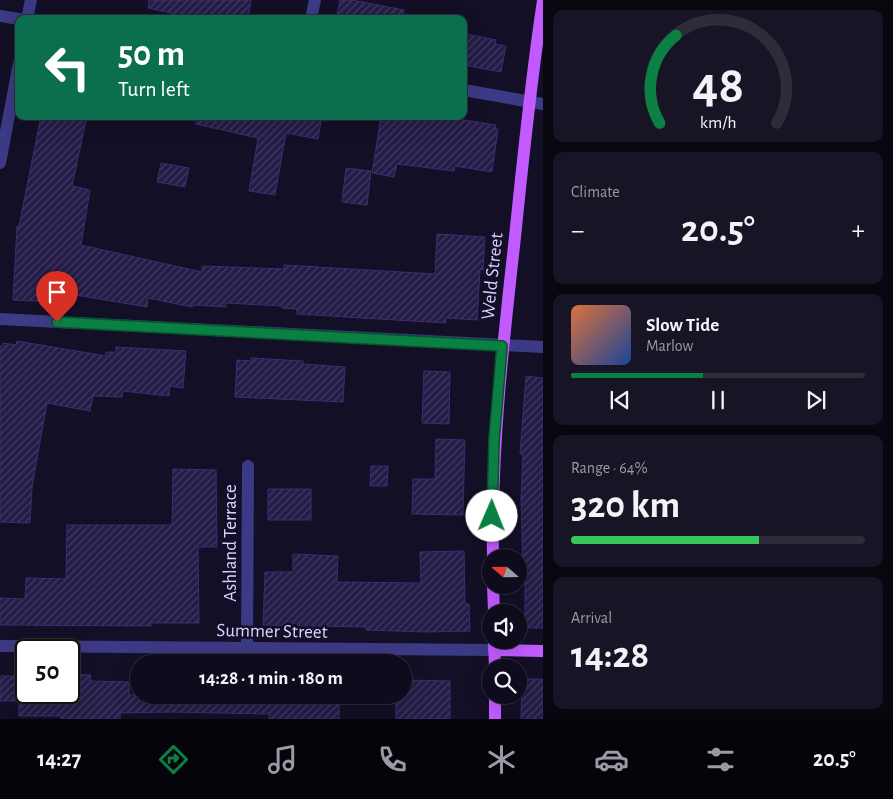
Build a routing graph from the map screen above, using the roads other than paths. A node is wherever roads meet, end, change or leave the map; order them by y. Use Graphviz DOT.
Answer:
graph roads {
  1 [pos="31,0"];
  2 [pos="315,0"];
  3 [pos="543,1"];
  4 [pos="28,15"];
  5 [pos="313,15"];
  6 [pos="0,16"];
  7 [pos="15,18"];
  8 [pos="15,84"];
  9 [pos="467,91"];
  10 [pos="530,102"];
  11 [pos="543,104"];
  12 [pos="0,163"];
  13 [pos="0,319"];
  14 [pos="502,346"];
  15 [pos="543,347"];
  16 [pos="248,466"];
  17 [pos="493,549"];
  18 [pos="482,645"];
  19 [pos="0,646"];
  20 [pos="247,649"];
  21 [pos="527,649"];
  22 [pos="543,651"];
  23 [pos="495,704"];
  24 [pos="495,719"];
  1 -- 4 [label="street"];
  2 -- 5 [label="street"];
  3 -- 10 [label="main road, Weld Street"];
  6 -- 7 [label="street"];
  8 -- 12 [label="street"];
  9 -- 10 [label="street"];
  10 -- 11 [label="street"];
  10 -- 14 [label="main road, Weld Street"];
  13 -- 14 [label="street"];
  14 -- 15 [label="street"];
  14 -- 17 [label="main road, Weld Street"];
  16 -- 20 [label="street, Ashland Terrace"];
  18 -- 20 [label="street, Summer Street"];
  19 -- 20 [label="street, Summer Street"];
  21 -- 22 [label="main road, Summer Street"];
  23 -- 24 [label="main road"];
}
